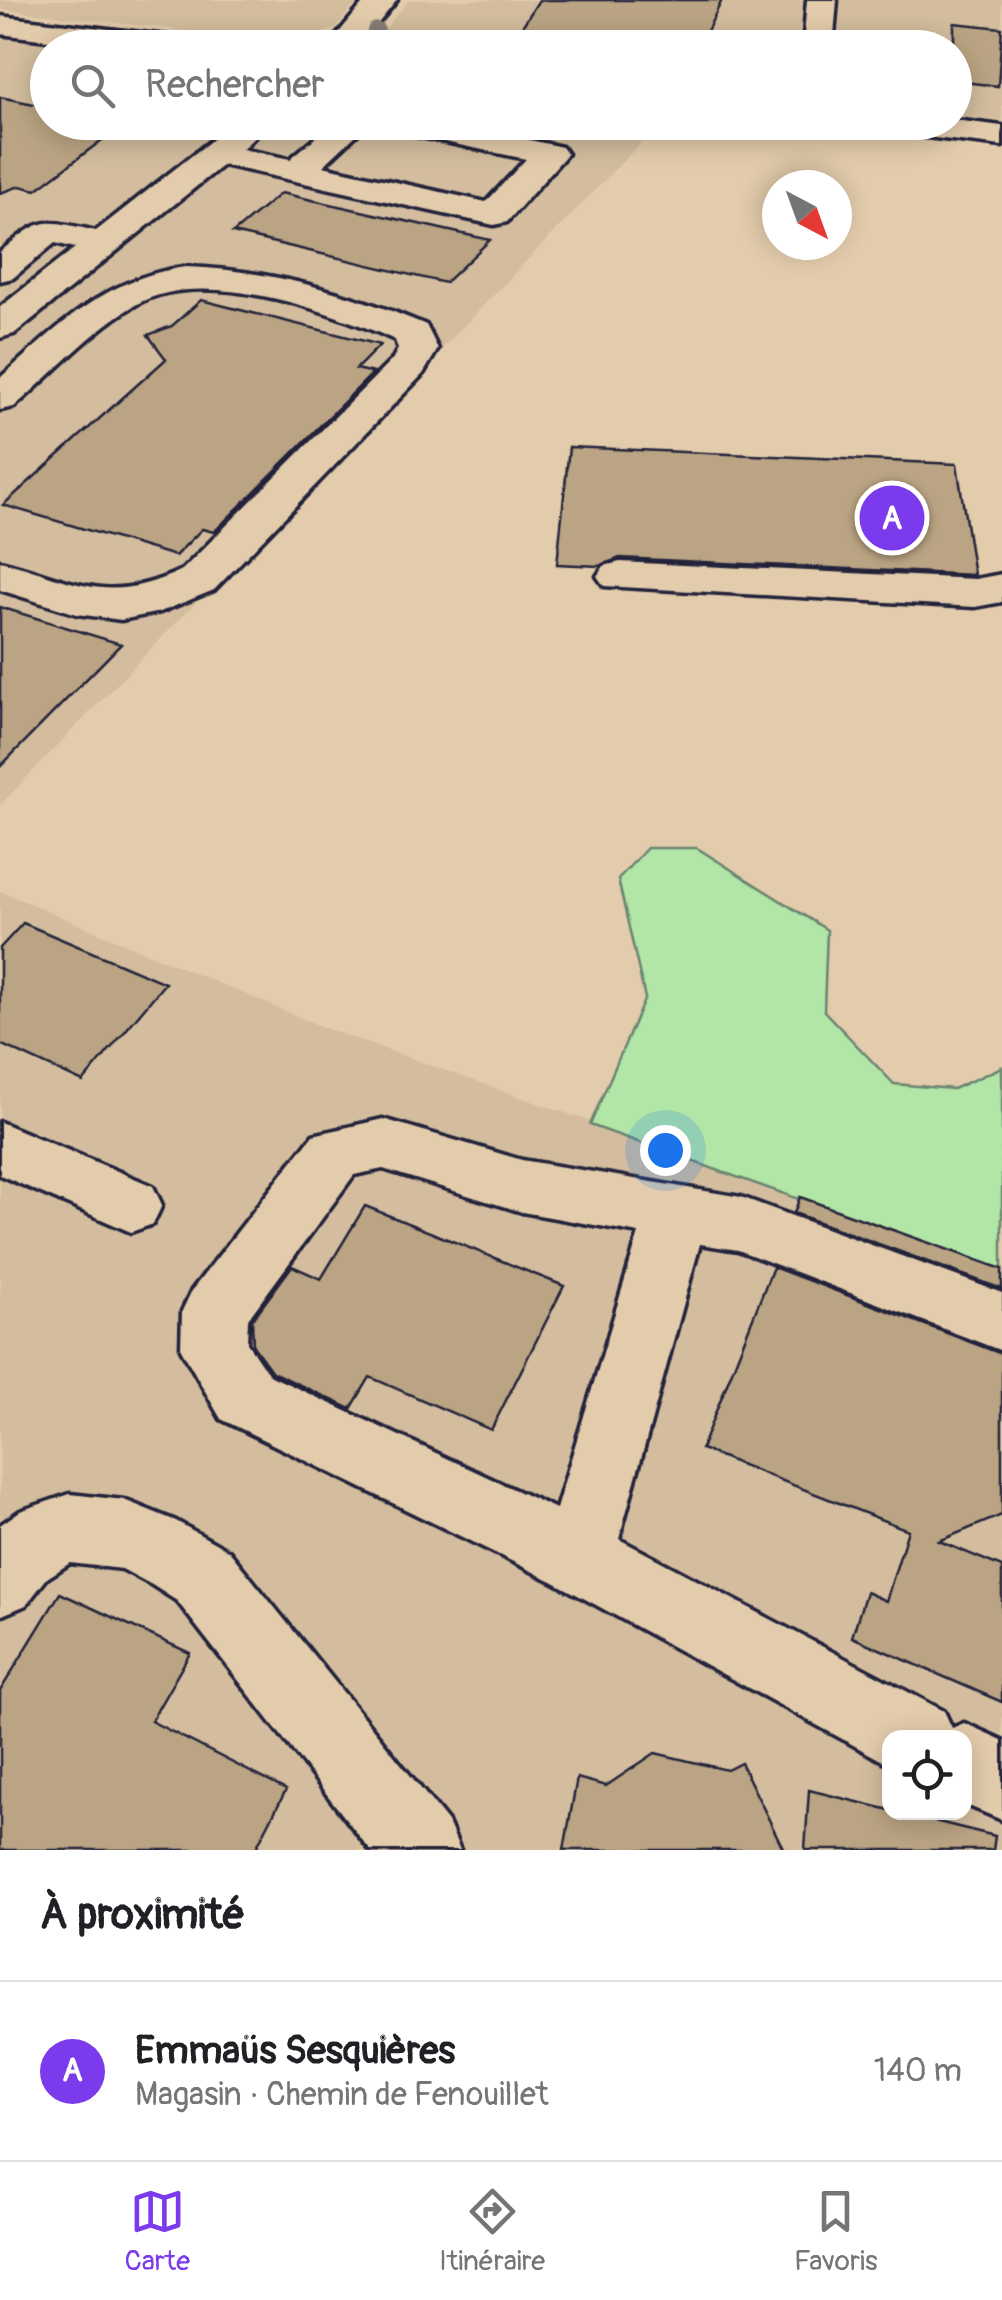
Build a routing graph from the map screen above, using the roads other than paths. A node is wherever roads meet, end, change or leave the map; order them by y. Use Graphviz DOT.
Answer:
graph roads {
  1 [pos="22,0"];
  2 [pos="382,0"];
  3 [pos="822,0"];
  4 [pos="0,24"];
  5 [pos="44,30"];
  6 [pos="60,30"];
  7 [pos="357,30"];
  8 [pos="820,30"];
  9 [pos="972,132"];
  10 [pos="1002,136"];
  11 [pos="232,140"];
  12 [pos="333,140"];
  13 [pos="482,140"];
  14 [pos="215,154"];
  15 [pos="297,171"];
  16 [pos="103,244"];
  17 [pos="0,270"];
  18 [pos="2,325"];
  19 [pos="53,354"];
  20 [pos="0,398"];
  21 [pos="0,575"];
  22 [pos="620,576"];
  23 [pos="1002,588"];
  24 [pos="0,1147"];
  25 [pos="131,1205"];
  26 [pos="676,1216"];
  27 [pos="1002,1322"];
  28 [pos="578,1556"];
  29 [pos="0,1580"];
  30 [pos="902,1730"];
  31 [pos="972,1766"];
  32 [pos="1002,1781"];
  33 [pos="420,1850"];
  1 -- 6 [label="street"];
  2 -- 7 [label="street"];
  3 -- 8 [label="street"];
  4 -- 5 [label="street"];
  9 -- 10 [label="street"];
  11 -- 14 [label="street"];
  12 -- 15 [label="street"];
  13 -- 15 [label="street"];
  14 -- 15 [label="street"];
  14 -- 16 [label="street"];
  16 -- 17 [label="street"];
  16 -- 18 [label="street"];
  18 -- 19 [label="street"];
  19 -- 20 [label="street"];
  19 -- 21 [label="street"];
  22 -- 23 [label="street"];
  24 -- 25 [label="street"];
  26 -- 27 [label="street"];
  26 -- 28 [label="street"];
  26 -- 28 [label="street"];
  28 -- 30 [label="street"];
  29 -- 33 [label="street"];
  31 -- 32 [label="street"];
}
